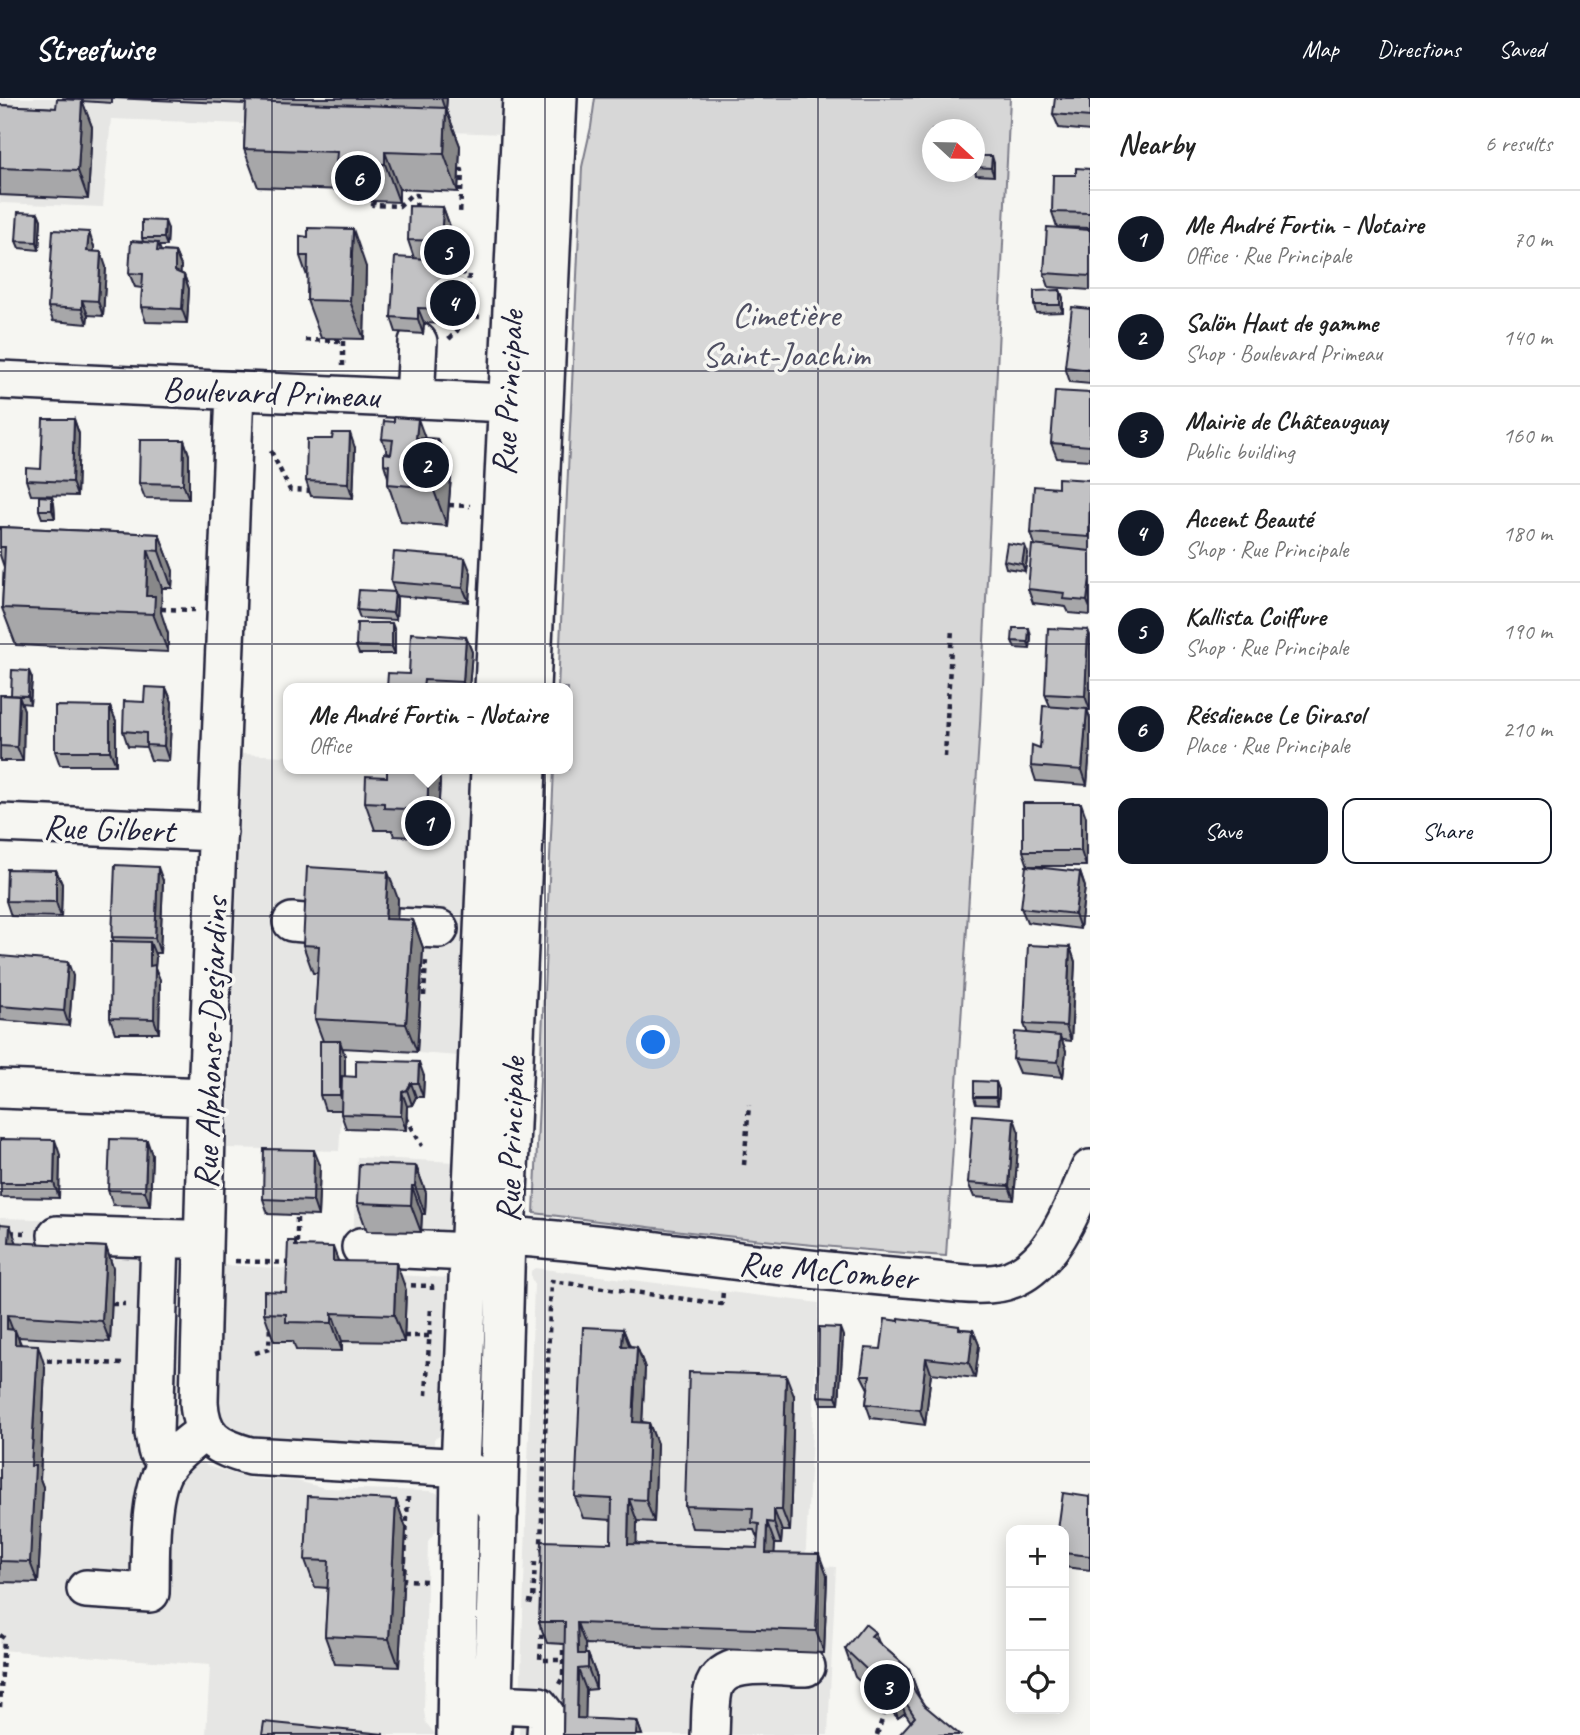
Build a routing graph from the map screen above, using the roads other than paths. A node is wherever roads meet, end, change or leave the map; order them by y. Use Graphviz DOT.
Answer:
graph roads {
  1 [pos="522,98"];
  2 [pos="558,98"];
  3 [pos="428,344"];
  4 [pos="0,380"];
  5 [pos="235,391"];
  6 [pos="415,399"];
  7 [pos="506,404"];
  8 [pos="543,405"];
  9 [pos="494,683"];
  10 [pos="531,683"];
  11 [pos="490,774"];
  12 [pos="527,774"];
  13 [pos="0,823"];
  14 [pos="218,832"];
  15 [pos="396,927"];
  16 [pos="439,929"];
  17 [pos="0,1089"];
  18 [pos="208,1097"];
  19 [pos="1090,1169"];
  20 [pos="43,1234"];
  21 [pos="506,1236"];
  22 [pos="160,1240"];
  23 [pos="203,1240"];
  24 [pos="361,1247"];
  25 [pos="468,1252"];
  26 [pos="205,1431"];
  27 [pos="167,1464"];
  28 [pos="460,1467"];
  29 [pos="499,1512"];
  30 [pos="86,1589"];
  31 [pos="806,1667"];
  32 [pos="493,1719"];
  33 [pos="456,1735"];
  34 [pos="547,1735"];
  35 [pos="710,1735"];
  1 -- 7 [label="street, Rue Principale"];
  2 -- 8 [label="street, Rue Principale"];
  3 -- 6 [label="street"];
  4 -- 5 [label="street, Boulevard Primeau"];
  5 -- 6 [label="street, Boulevard Primeau"];
  5 -- 14 [label="street, Rue Alphonse-Desjardins"];
  6 -- 7 [label="street, Boulevard Primeau"];
  7 -- 8 [label="street, Boulevard Primeau"];
  7 -- 9 [label="street, Rue Principale"];
  8 -- 10 [label="street, Rue Principale"];
  11 -- 25 [label="street, Rue Principale"];
  12 -- 21 [label="street, Rue Principale"];
  13 -- 14 [label="street, Rue Gilbert"];
  14 -- 18 [label="street, Rue Alphonse-Desjardins"];
  15 -- 16 [label="street"];
  17 -- 18 [label="street"];
  18 -- 23 [label="street, Rue Alphonse-Desjardins"];
  19 -- 21 [label="street, Rue McComber"];
  20 -- 22 [label="street"];
  21 -- 29 [label="street, Rue Principale"];
  22 -- 23 [label="street"];
  22 -- 27 [label="street"];
  23 -- 26 [label="street, Rue Alphonse-Desjardins"];
  24 -- 25 [label="street"];
  25 -- 28 [label="street, Rue Principale"];
  26 -- 27 [label="street"];
  26 -- 28 [label="street"];
  27 -- 30 [label="street"];
  28 -- 29 [label="street"];
  28 -- 33 [label="street, Rue Principale"];
  29 -- 32 [label="street, Rue Principale"];
  31 -- 35 [label="street"];
  32 -- 34 [label="street"];
}
